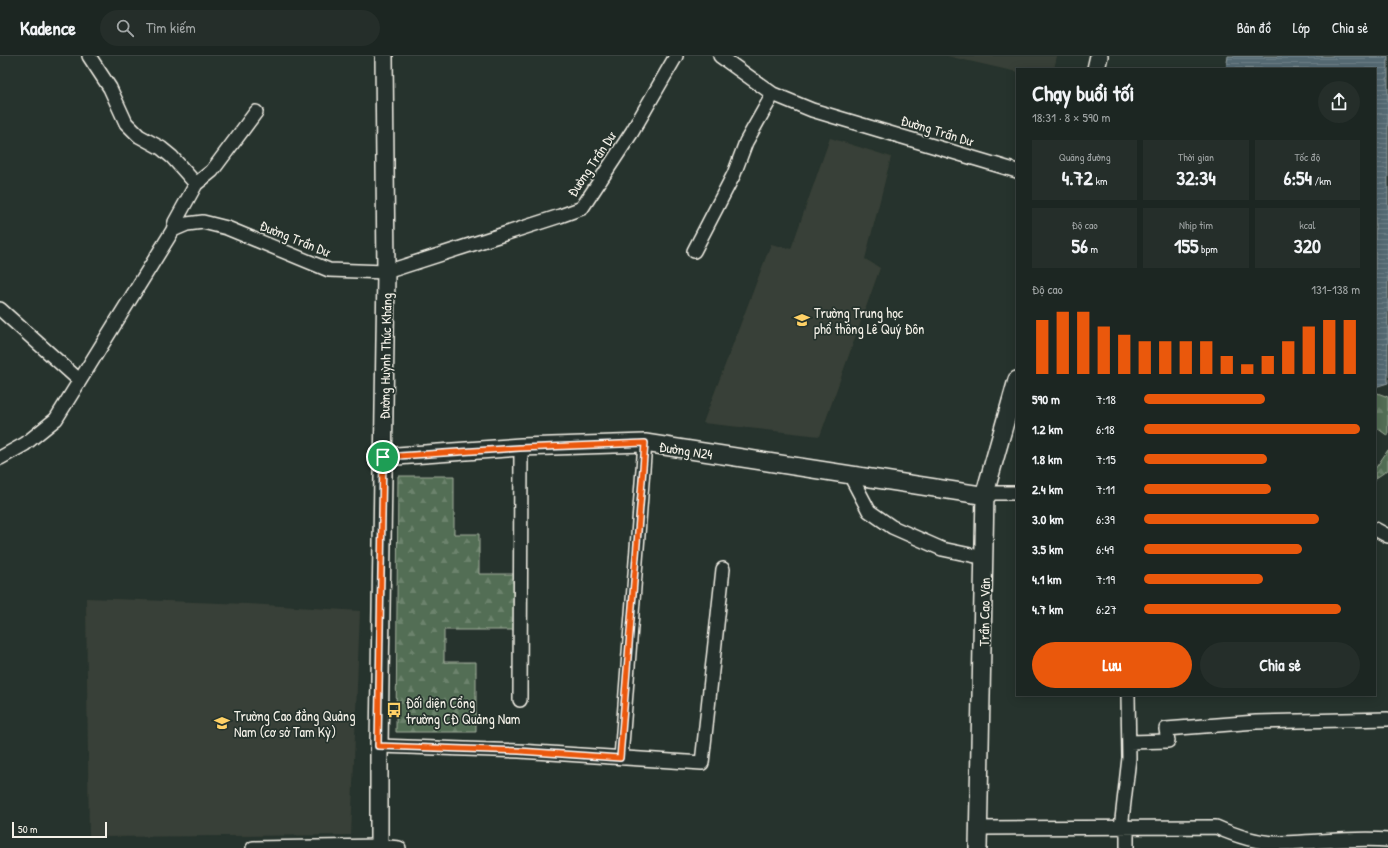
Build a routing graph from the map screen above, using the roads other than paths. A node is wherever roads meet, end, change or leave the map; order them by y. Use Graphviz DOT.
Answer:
graph roads {
  1 [pos="89,56"];
  2 [pos="384,56"];
  3 [pos="676,56"];
  4 [pos="720,56"];
  5 [pos="1099,56"];
  6 [pos="1096,68"];
  7 [pos="773,94"];
  8 [pos="256,112"];
  9 [pos="1016,171"];
  10 [pos="196,184"];
  11 [pos="173,230"];
  12 [pos="694,251"];
  13 [pos="386,272"];
  14 [pos="0,309"];
  15 [pos="79,380"];
  16 [pos="1016,384"];
  17 [pos="645,443"];
  18 [pos="520,448"];
  19 [pos="383,457"];
  20 [pos="0,458"];
  21 [pos="850,475"];
  22 [pos="1016,493"];
  23 [pos="986,494"];
  24 [pos="1376,530"];
  25 [pos="1388,536"];
  26 [pos="985,558"];
  27 [pos="723,569"];
  28 [pos="1128,696"];
  29 [pos="520,700"];
  30 [pos="1388,719"];
  31 [pos="1129,742"];
  32 [pos="378,746"];
  33 [pos="620,758"];
  34 [pos="978,828"];
  35 [pos="1124,828"];
  36 [pos="1388,840"];
  37 [pos="379,847"];
  38 [pos="253,848"];
  39 [pos="399,848"];
  40 [pos="978,848"];
  41 [pos="1127,848"];
  1 -- 10 [label="street"];
  2 -- 13 [label="street, Đường Huỳnh Thúc Kháng"];
  3 -- 13 [label="street, Đường Trần Dư"];
  4 -- 7 [label="street, Đường Trần Dư"];
  5 -- 6 [label="street"];
  7 -- 9 [label="street, Đường Trần Dư"];
  7 -- 12 [label="street"];
  8 -- 10 [label="street"];
  10 -- 11 [label="street"];
  11 -- 13 [label="street, Đường Trần Dư"];
  11 -- 15 [label="street"];
  13 -- 19 [label="street, Đường Huỳnh Thúc Kháng"];
  14 -- 15 [label="street"];
  15 -- 20 [label="street"];
  16 -- 23 [label="street, Trần Cao Vân"];
  17 -- 18 [label="street, Đường N24"];
  17 -- 21 [label="street, Đường N24"];
  17 -- 33 [label="street"];
  18 -- 19 [label="street, Đường N24"];
  18 -- 29 [label="street"];
  19 -- 32 [label="street, Đường Huỳnh Thúc Kháng"];
  21 -- 23 [label="street, Đường N24"];
  21 -- 26 [label="street"];
  22 -- 23 [label="street"];
  23 -- 26 [label="street, Trần Cao Vân"];
  24 -- 25 [label="street"];
  26 -- 34 [label="street, Trần Cao Vân"];
  27 -- 33 [label="street"];
  28 -- 31 [label="street"];
  30 -- 31 [label="street"];
  31 -- 35 [label="street"];
  32 -- 33 [label="street"];
  32 -- 37 [label="street, Đường Huỳnh Thúc Kháng"];
  34 -- 35 [label="street"];
  34 -- 40 [label="street, Trần Cao Vân"];
  35 -- 36 [label="street"];
  35 -- 41 [label="street"];
  37 -- 38 [label="street"];
  37 -- 39 [label="street"];
}
